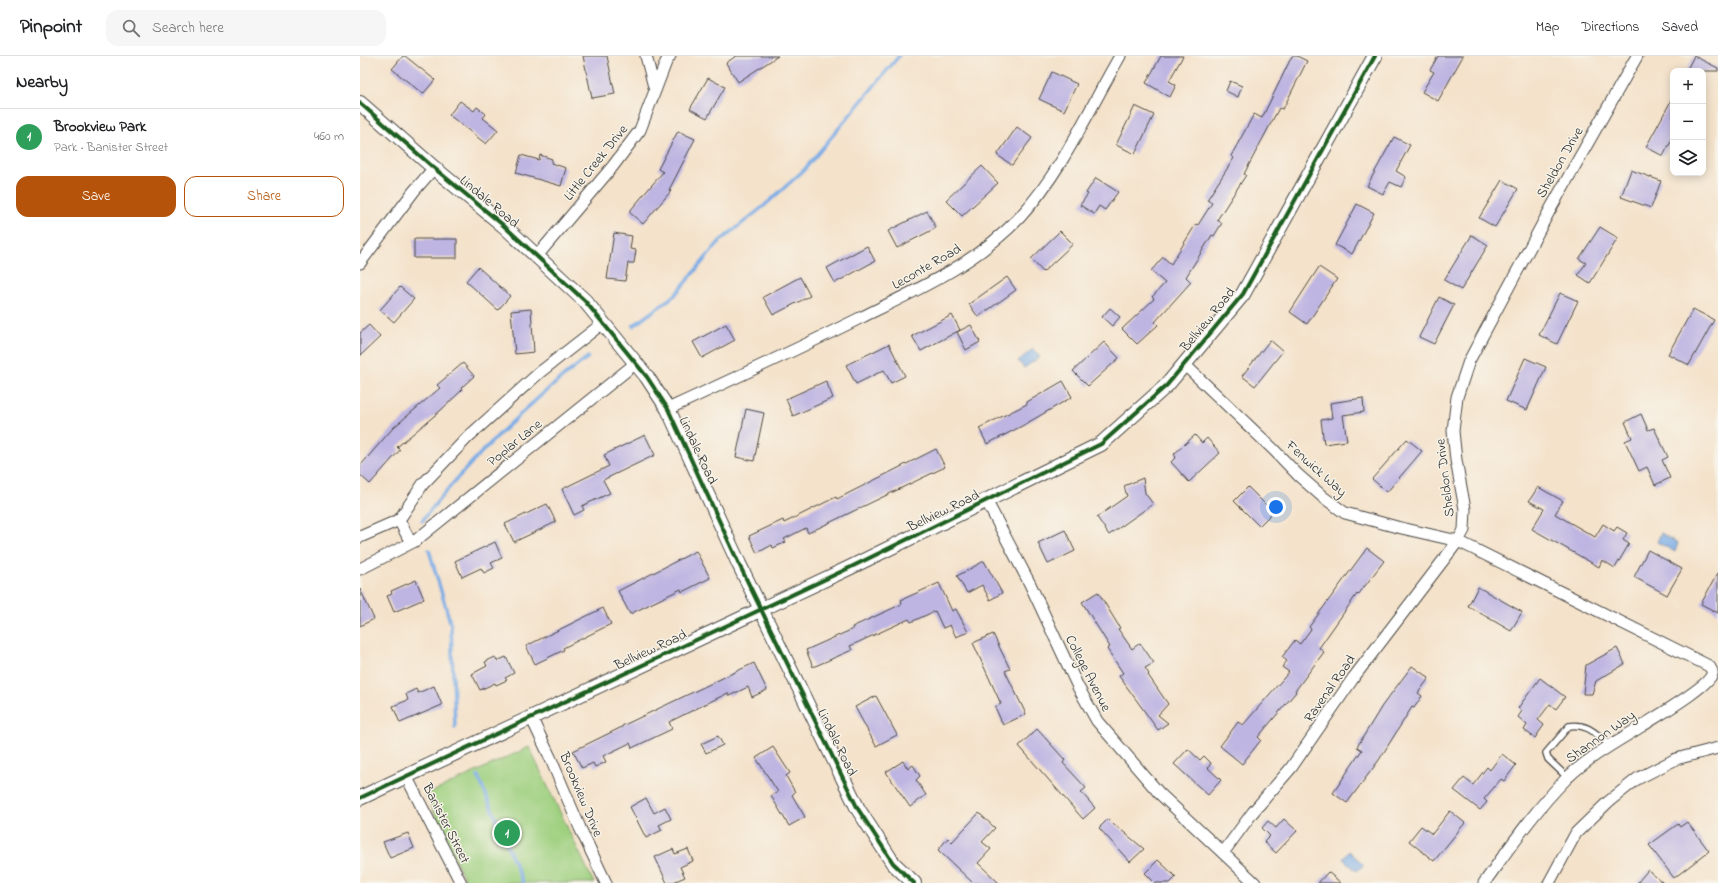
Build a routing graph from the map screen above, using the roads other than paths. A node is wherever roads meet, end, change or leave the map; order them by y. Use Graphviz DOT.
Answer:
graph roads {
  1 [pos="646,56"];
  2 [pos="670,56"];
  3 [pos="1120,56"];
  4 [pos="1375,56"];
  5 [pos="1637,56"];
  6 [pos="655,91"];
  7 [pos="360,103"];
  8 [pos="434,168"];
  9 [pos="537,256"];
  10 [pos="360,263"];
  11 [pos="603,323"];
  12 [pos="636,363"];
  13 [pos="1185,364"];
  14 [pos="668,409"];
  15 [pos="986,500"];
  16 [pos="399,520"];
  17 [pos="360,536"];
  18 [pos="1458,540"];
  19 [pos="411,543"];
  20 [pos="360,569"];
  21 [pos="761,609"];
  22 [pos="531,718"];
  23 [pos="1610,745"];
  24 [pos="1718,748"];
  25 [pos="406,776"];
  26 [pos="1568,778"];
  27 [pos="360,798"];
  28 [pos="1223,853"];
  29 [pos="461,883"];
  30 [pos="606,883"];
  31 [pos="914,883"];
  32 [pos="1255,883"];
  33 [pos="1484,883"];
  34 [pos="1549,883"];
  1 -- 6 [label="street"];
  2 -- 6 [label="street, Little Creek Drive"];
  3 -- 14 [label="street, Leconte Road"];
  4 -- 13 [label="street, Bellview Road"];
  5 -- 18 [label="street, Sheldon Drive"];
  6 -- 9 [label="street, Little Creek Drive"];
  7 -- 8 [label="street, Lindale Road"];
  8 -- 9 [label="street, Lindale Road"];
  8 -- 10 [label="street"];
  9 -- 11 [label="street, Lindale Road"];
  11 -- 12 [label="street, Lindale Road"];
  11 -- 16 [label="street"];
  12 -- 14 [label="street, Lindale Road"];
  12 -- 19 [label="street, Poplar Lane"];
  13 -- 15 [label="street, Bellview Road"];
  13 -- 18 [label="street, Fenwick Way"];
  14 -- 21 [label="street, Lindale Road"];
  15 -- 21 [label="street, Bellview Road"];
  15 -- 28 [label="street, College Avenue"];
  16 -- 17 [label="street"];
  16 -- 19 [label="street"];
  18 -- 23 [label="street, Shannon Way"];
  18 -- 28 [label="street, Ravenal Road"];
  19 -- 20 [label="street, Poplar Lane"];
  21 -- 22 [label="street, Bellview Road"];
  21 -- 31 [label="street, Lindale Road"];
  22 -- 25 [label="street, Bellview Road"];
  22 -- 30 [label="street, Brookview Drive"];
  23 -- 26 [label="street, Shannon Way"];
  23 -- 26 [label="lane"];
  24 -- 34 [label="street"];
  25 -- 27 [label="street, Bellview Road"];
  25 -- 29 [label="street, Banister Street"];
  26 -- 33 [label="street, Shannon Way"];
  28 -- 32 [label="street, College Avenue"];
}
